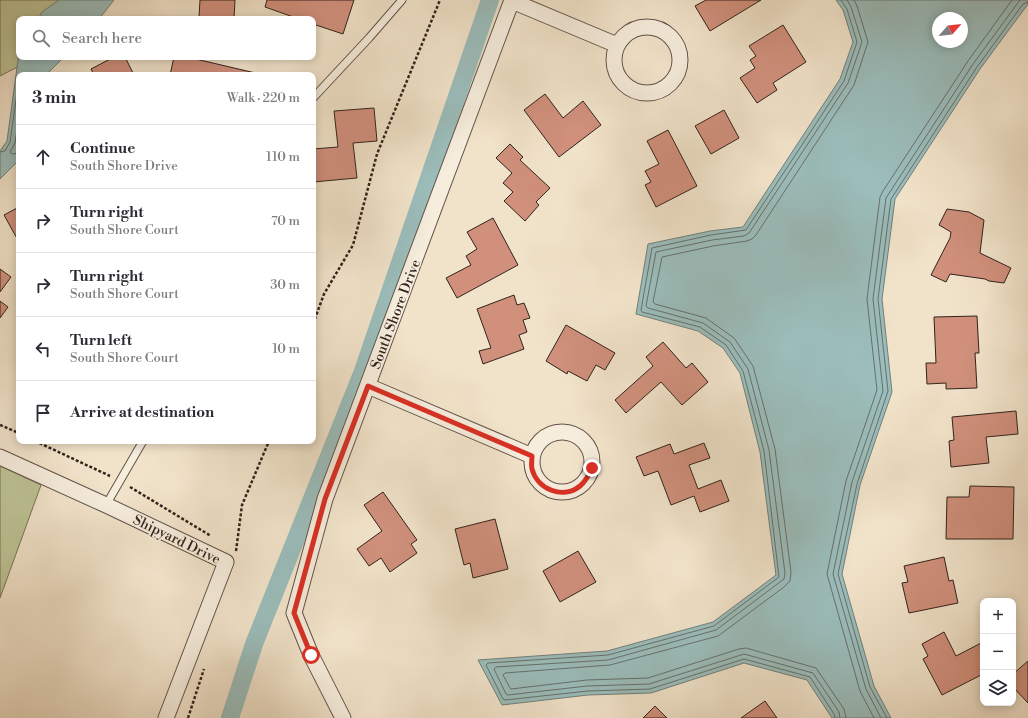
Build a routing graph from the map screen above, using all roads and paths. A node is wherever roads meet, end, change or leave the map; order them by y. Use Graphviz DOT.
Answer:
graph roads {
  1 [pos="402,0"];
  2 [pos="440,0"];
  3 [pos="512,1"];
  4 [pos="617,45"];
  5 [pos="316,95"];
  6 [pos="316,316"];
  7 [pos="368,386"];
  8 [pos="0,424"];
  9 [pos="16,432"];
  10 [pos="41,444"];
  11 [pos="141,444"];
  12 [pos="532,456"];
  13 [pos="0,457"];
  14 [pos="120,481"];
  15 [pos="106,505"];
  16 [pos="215,538"];
  17 [pos="166,718"];
  18 [pos="343,718"];
  1 -- 5 [label="lane"];
  2 -- 6 [label="path"];
  3 -- 4 [label="street"];
  3 -- 7 [label="street, South Shore Drive"];
  4 -- 4 [label="street"];
  7 -- 12 [label="street"];
  7 -- 18 [label="street, South Shore Drive"];
  8 -- 9 [label="path"];
  10 -- 14 [label="path"];
  11 -- 14 [label="lane"];
  12 -- 12 [label="street"];
  13 -- 15 [label="street, Shipyard Drive"];
  14 -- 15 [label="lane"];
  14 -- 16 [label="path"];
  15 -- 17 [label="street, Shipyard Drive"];
}
